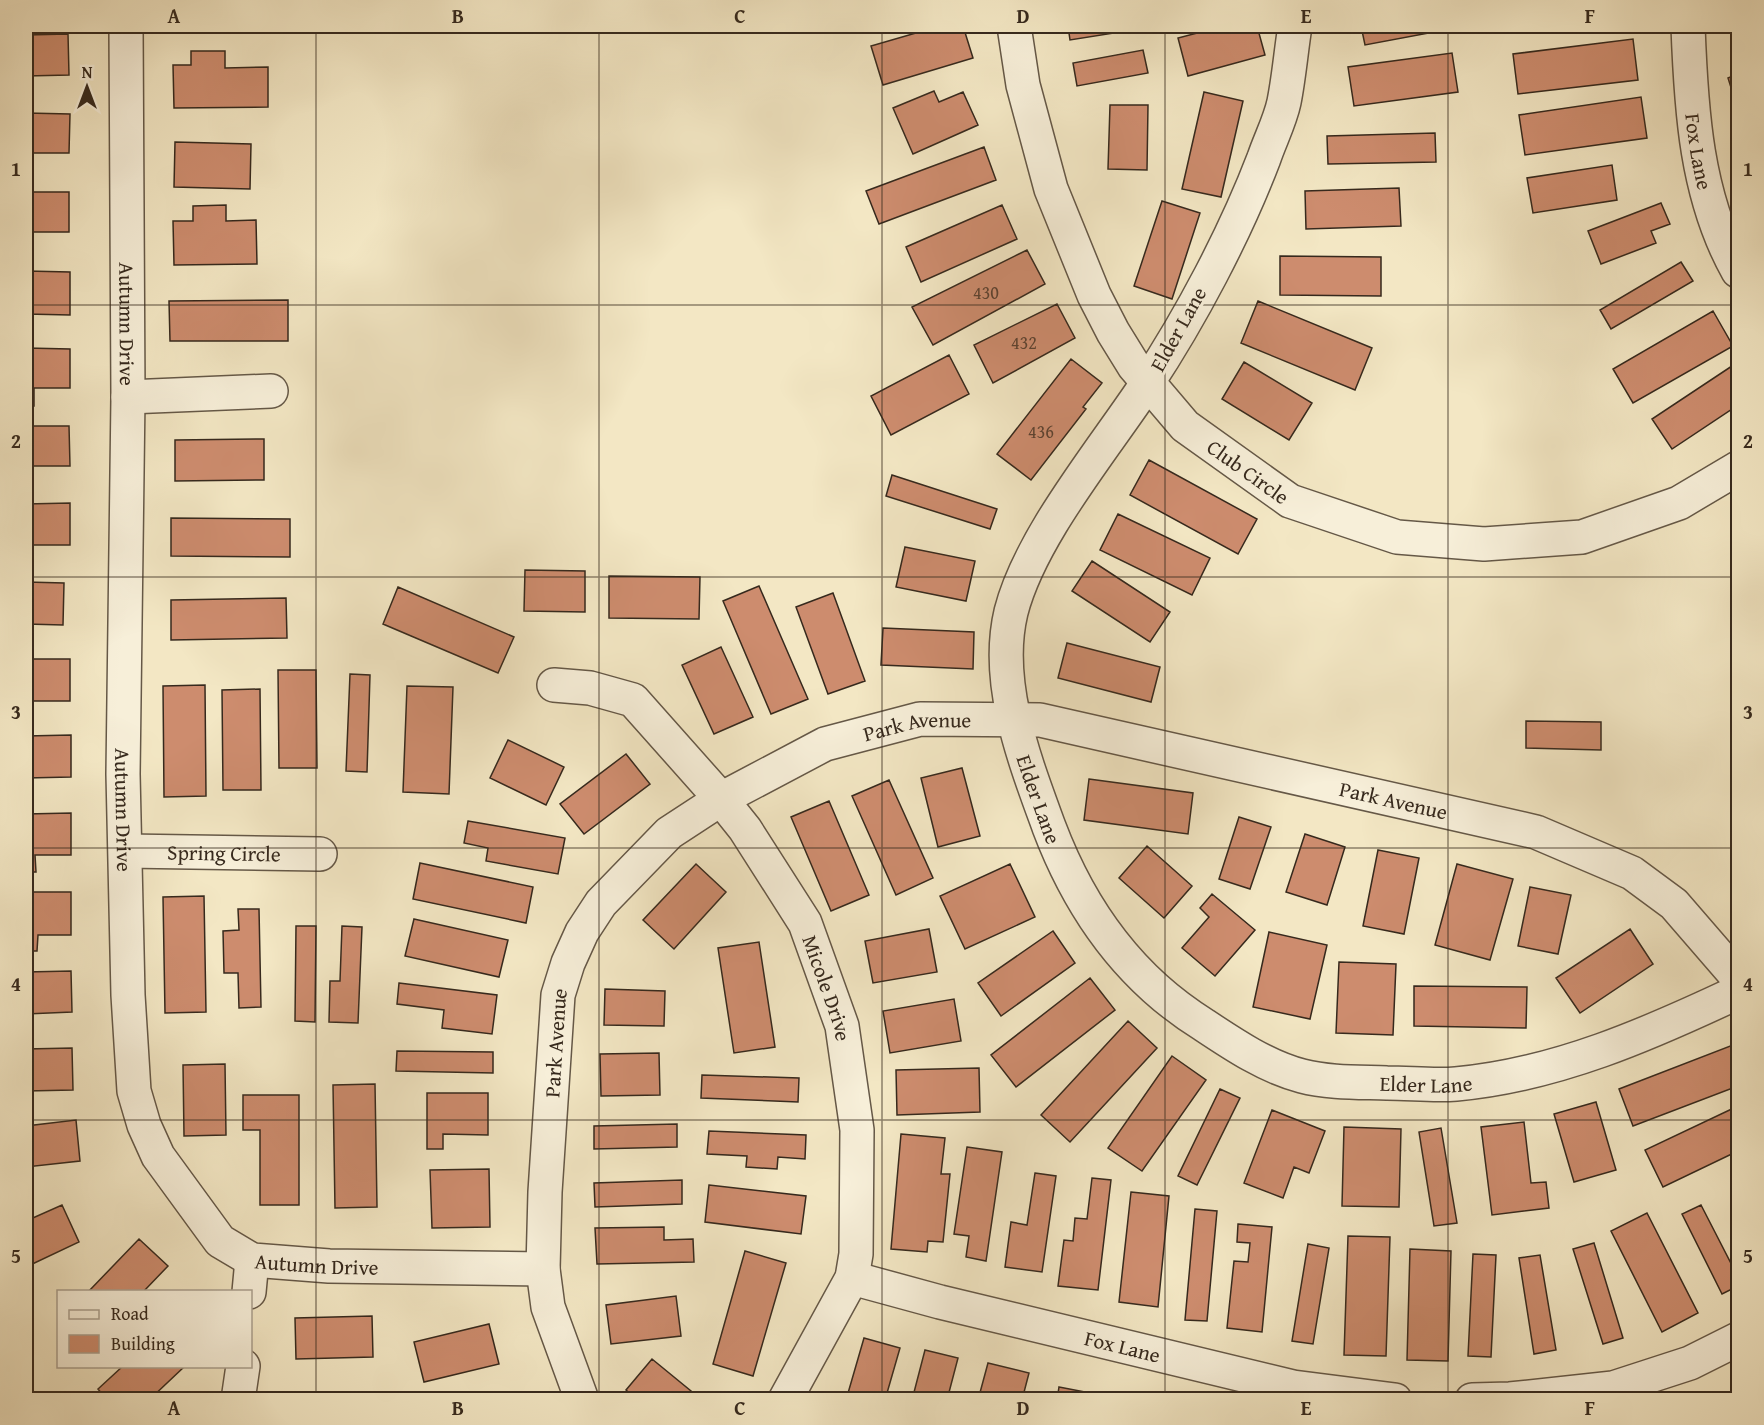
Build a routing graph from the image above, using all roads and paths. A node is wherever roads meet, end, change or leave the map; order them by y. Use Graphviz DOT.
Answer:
graph roads {
  1 [pos="126,26"];
  2 [pos="1014,26"];
  3 [pos="1295,26"];
  4 [pos="1688,26"];
  5 [pos="1738,271"];
  6 [pos="1147,383"];
  7 [pos="271,391"];
  8 [pos="128,397"];
  9 [pos="1738,468"];
  10 [pos="554,685"];
  11 [pos="1015,718"];
  12 [pos="721,799"];
  13 [pos="126,851"];
  14 [pos="320,854"];
  15 [pos="1738,978"];
  16 [pos="1738,992"];
  17 [pos="543,1269"];
  18 [pos="251,1276"];
  19 [pos="852,1278"];
  20 [pos="1738,1339"];
  21 [pos="243,1368"];
  22 [pos="238,1400"];
  23 [pos="582,1400"];
  24 [pos="785,1400"];
  25 [pos="1395,1400"];
  26 [pos="1472,1400"];
  1 -- 8 [label="street, Autumn Drive"];
  2 -- 6 [label="street, Club Circle"];
  3 -- 6 [label="street, Elder Lane"];
  4 -- 5 [label="street, Fox Lane"];
  6 -- 9 [label="street, Club Circle"];
  6 -- 11 [label="street, Elder Lane"];
  7 -- 8 [label="street"];
  8 -- 13 [label="street, Autumn Drive"];
  10 -- 12 [label="street, Micole Drive"];
  11 -- 12 [label="street, Park Avenue"];
  11 -- 15 [label="street, Park Avenue"];
  11 -- 16 [label="street, Elder Lane"];
  12 -- 17 [label="street, Park Avenue"];
  12 -- 19 [label="street, Micole Drive"];
  13 -- 14 [label="street, Spring Circle"];
  13 -- 18 [label="street, Autumn Drive"];
  17 -- 18 [label="street, Autumn Drive"];
  17 -- 23 [label="street, Park Avenue"];
  19 -- 24 [label="street, Micole Drive"];
  19 -- 25 [label="street, Fox Lane"];
  20 -- 26 [label="street"];
  21 -- 22 [label="street"];
}
